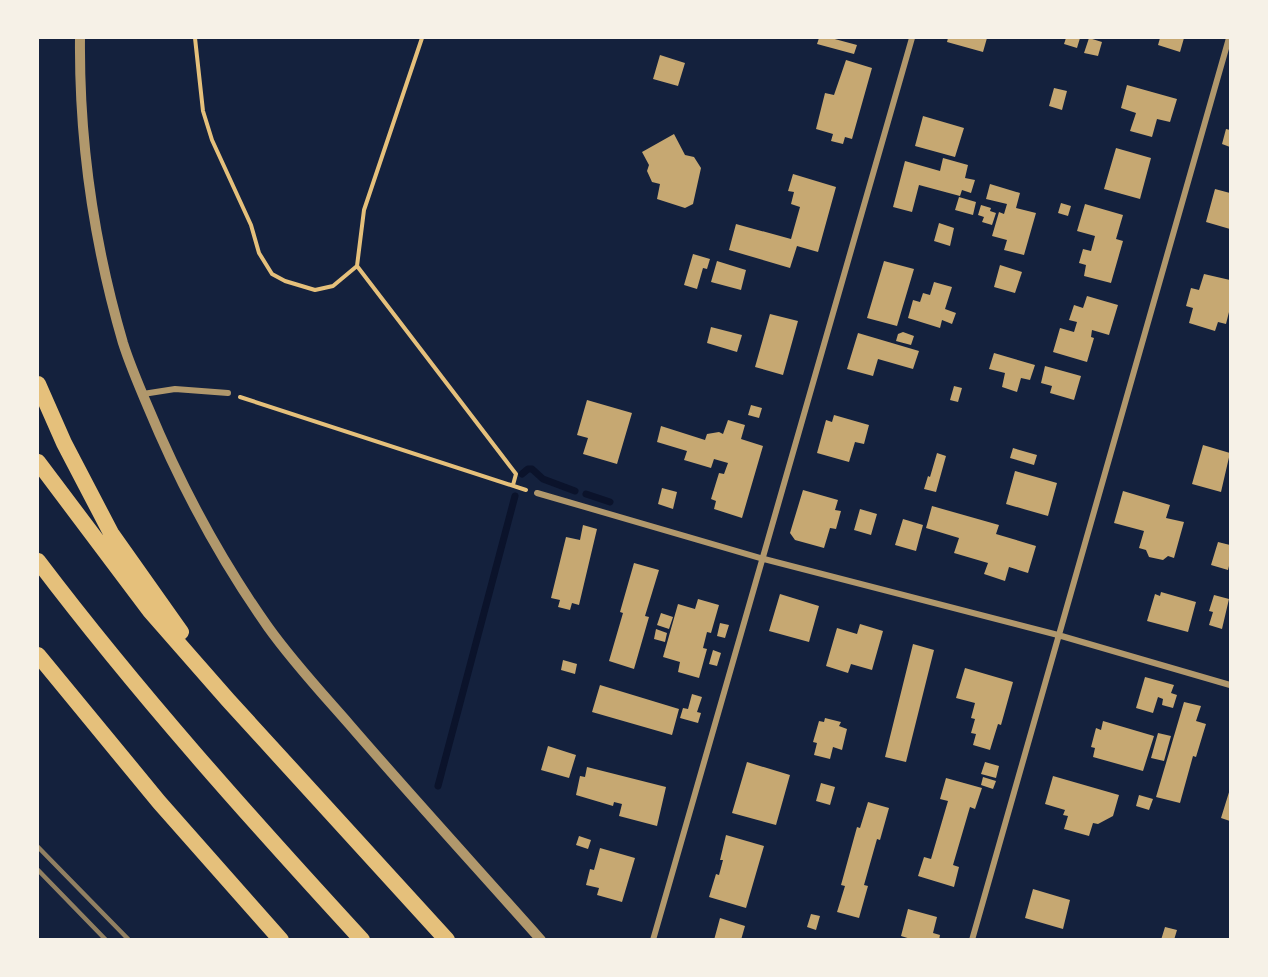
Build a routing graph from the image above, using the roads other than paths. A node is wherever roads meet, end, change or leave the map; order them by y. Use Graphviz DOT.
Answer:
graph roads {
  1 [pos="80,38"];
  2 [pos="912,38"];
  3 [pos="1229,38"];
  4 [pos="38,384"];
  5 [pos="228,393"];
  6 [pos="143,394"];
  7 [pos="38,462"];
  8 [pos="537,493"];
  9 [pos="764,559"];
  10 [pos="38,561"];
  11 [pos="1059,635"];
  12 [pos="38,655"];
  13 [pos="38,662"];
  14 [pos="58,681"];
  15 [pos="1230,685"];
  16 [pos="228,700"];
  17 [pos="281,939"];
  18 [pos="362,939"];
  19 [pos="447,939"];
  20 [pos="541,939"];
  21 [pos="653,939"];
  22 [pos="972,939"];
  1 -- 6 [label="street"];
  2 -- 9 [label="street"];
  3 -- 11 [label="street"];
  4 -- 16 [label="highway"];
  5 -- 6 [label="street"];
  6 -- 20 [label="street"];
  7 -- 16 [label="highway"];
  8 -- 9 [label="street"];
  9 -- 11 [label="street"];
  9 -- 21 [label="street"];
  10 -- 18 [label="highway"];
  11 -- 15 [label="street"];
  11 -- 22 [label="street"];
  12 -- 14 [label="highway"];
  13 -- 14 [label="highway"];
  14 -- 17 [label="highway"];
  16 -- 19 [label="highway"];
}
